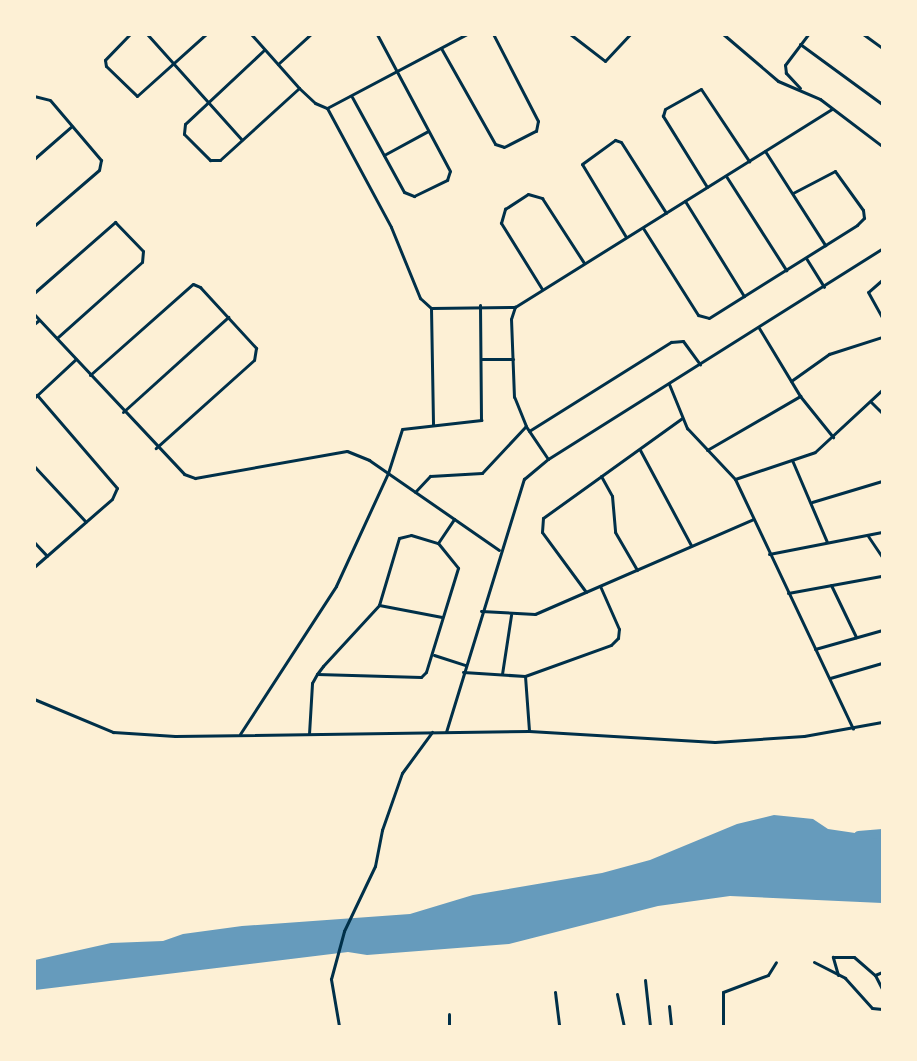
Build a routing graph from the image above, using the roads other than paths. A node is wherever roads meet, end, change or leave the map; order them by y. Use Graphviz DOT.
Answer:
graph roads {
  1 [pos="130,34"];
  2 [pos="147,34"];
  3 [pos="206,34"];
  4 [pos="251,34"];
  5 [pos="310,34"];
  6 [pos="376,34"];
  7 [pos="467,34"];
  8 [pos="493,34"];
  9 [pos="570,34"];
  10 [pos="630,34"];
  11 [pos="723,34"];
  12 [pos="808,34"];
  13 [pos="864,34"];
  14 [pos="800,44"];
  15 [pos="441,48"];
  16 [pos="882,48"];
  17 [pos="264,50"];
  18 [pos="175,63"];
  19 [pos="278,64"];
  20 [pos="397,74"];
  21 [pos="299,88"];
  22 [pos="800,89"];
  23 [pos="34,96"];
  24 [pos="352,97"];
  25 [pos="208,102"];
  26 [pos="882,104"];
  27 [pos="327,108"];
  28 [pos="832,109"];
  29 [pos="72,126"];
  30 [pos="428,131"];
  31 [pos="242,140"];
  32 [pos="882,146"];
  33 [pos="765,152"];
  34 [pos="384,155"];
  35 [pos="35,159"];
  36 [pos="749,161"];
  37 [pos="726,176"];
  38 [pos="708,188"];
  39 [pos="793,193"];
  40 [pos="685,201"];
  41 [pos="666,213"];
  42 [pos="34,226"];
  43 [pos="643,228"];
  44 [pos="626,237"];
  45 [pos="825,245"];
  46 [pos="882,249"];
  47 [pos="806,258"];
  48 [pos="584,263"];
  49 [pos="786,270"];
  50 [pos="882,280"];
  51 [pos="824,287"];
  52 [pos="542,289"];
  53 [pos="34,293"];
  54 [pos="744,296"];
  55 [pos="480,305"];
  56 [pos="516,307"];
  57 [pos="431,308"];
  58 [pos="34,314"];
  59 [pos="228,317"];
  60 [pos="882,317"];
  61 [pos="39,320"];
  62 [pos="34,324"];
  63 [pos="759,328"];
  64 [pos="882,337"];
  65 [pos="57,338"];
  66 [pos="481,359"];
  67 [pos="513,359"];
  68 [pos="76,360"];
  69 [pos="700,364"];
  70 [pos="90,375"];
  71 [pos="791,381"];
  72 [pos="669,384"];
  73 [pos="882,390"];
  74 [pos="36,396"];
  75 [pos="800,396"];
  76 [pos="870,402"];
  77 [pos="123,412"];
  78 [pos="882,413"];
  79 [pos="682,418"];
  80 [pos="433,425"];
  81 [pos="526,426"];
  82 [pos="529,431"];
  83 [pos="833,437"];
  84 [pos="156,448"];
  85 [pos="640,450"];
  86 [pos="707,450"];
  87 [pos="548,459"];
  88 [pos="792,460"];
  89 [pos="34,466"];
  90 [pos="388,473"];
  91 [pos="601,476"];
  92 [pos="735,478"];
  93 [pos="882,481"];
  94 [pos="415,492"];
  95 [pos="812,502"];
  96 [pos="454,519"];
  97 [pos="753,519"];
  98 [pos="86,522"];
  99 [pos="882,532"];
  100 [pos="868,536"];
  101 [pos="34,542"];
  102 [pos="827,542"];
  103 [pos="438,543"];
  104 [pos="692,545"];
  105 [pos="499,550"];
  106 [pos="769,554"];
  107 [pos="47,556"];
  108 [pos="882,557"];
  109 [pos="34,567"];
  110 [pos="637,570"];
  111 [pos="882,576"];
  112 [pos="831,585"];
  113 [pos="600,586"];
  114 [pos="586,592"];
  115 [pos="788,593"];
  116 [pos="379,605"];
  117 [pos="481,611"];
  118 [pos="511,615"];
  119 [pos="443,617"];
  120 [pos="882,630"];
  121 [pos="856,637"];
  122 [pos="815,649"];
  123 [pos="434,655"];
  124 [pos="882,663"];
  125 [pos="465,665"];
  126 [pos="464,672"];
  127 [pos="317,674"];
  128 [pos="502,674"];
  129 [pos="525,676"];
  130 [pos="830,678"];
  131 [pos="34,699"];
  132 [pos="882,722"];
  133 [pos="853,729"];
  134 [pos="529,731"];
  135 [pos="432,732"];
  136 [pos="446,732"];
  137 [pos="240,734"];
  138 [pos="309,734"];
  139 [pos="776,962"];
  140 [pos="813,962"];
  141 [pos="882,972"];
  142 [pos="838,975"];
  143 [pos="875,975"];
  144 [pos="645,980"];
  145 [pos="882,989"];
  146 [pos="555,992"];
  147 [pos="617,994"];
  148 [pos="669,1006"];
  149 [pos="882,1009"];
  150 [pos="449,1014"];
  151 [pos="339,1026"];
  152 [pos="449,1026"];
  153 [pos="559,1026"];
  154 [pos="624,1026"];
  155 [pos="650,1026"];
  156 [pos="671,1026"];
  157 [pos="723,1026"];
  1 -- 18 [label="street"];
  2 -- 18 [label="street"];
  3 -- 18 [label="street"];
  4 -- 17 [label="street"];
  5 -- 19 [label="street"];
  6 -- 20 [label="street"];
  7 -- 15 [label="street"];
  8 -- 15 [label="street"];
  9 -- 10 [label="street"];
  11 -- 22 [label="street"];
  12 -- 14 [label="street"];
  13 -- 16 [label="street"];
  14 -- 22 [label="street"];
  14 -- 26 [label="street"];
  15 -- 20 [label="street"];
  17 -- 19 [label="street"];
  17 -- 25 [label="street"];
  18 -- 25 [label="street"];
  19 -- 21 [label="street"];
  20 -- 24 [label="street"];
  20 -- 30 [label="street"];
  21 -- 27 [label="street"];
  21 -- 31 [label="street"];
  22 -- 28 [label="street"];
  23 -- 29 [label="street"];
  24 -- 27 [label="street"];
  24 -- 34 [label="street"];
  25 -- 31 [label="street"];
  25 -- 31 [label="street"];
  27 -- 57 [label="street"];
  28 -- 32 [label="street"];
  28 -- 33 [label="street"];
  29 -- 35 [label="street"];
  29 -- 42 [label="street"];
  30 -- 34 [label="street"];
  30 -- 34 [label="street"];
  33 -- 36 [label="street"];
  33 -- 39 [label="street"];
  36 -- 37 [label="street"];
  36 -- 38 [label="street"];
  37 -- 38 [label="street"];
  37 -- 49 [label="street"];
  38 -- 40 [label="street"];
  39 -- 45 [label="street"];
  39 -- 45 [label="street"];
  40 -- 41 [label="street"];
  40 -- 54 [label="street"];
  41 -- 43 [label="street"];
  41 -- 44 [label="street"];
  43 -- 44 [label="street"];
  43 -- 54 [label="street"];
  44 -- 48 [label="street"];
  45 -- 47 [label="street"];
  46 -- 51 [label="street"];
  47 -- 49 [label="street"];
  47 -- 51 [label="street"];
  48 -- 52 [label="street"];
  48 -- 52 [label="street"];
  49 -- 54 [label="street"];
  50 -- 60 [label="street"];
  51 -- 63 [label="street"];
  52 -- 56 [label="street"];
  53 -- 65 [label="street"];
  55 -- 56 [label="street"];
  55 -- 57 [label="street"];
  55 -- 66 [label="street"];
  56 -- 67 [label="street"];
  57 -- 80 [label="street"];
  58 -- 61 [label="street"];
  59 -- 70 [label="street"];
  59 -- 77 [label="street"];
  59 -- 84 [label="street"];
  61 -- 62 [label="street"];
  61 -- 65 [label="street"];
  63 -- 69 [label="street"];
  63 -- 71 [label="street"];
  64 -- 71 [label="street"];
  65 -- 68 [label="street"];
  66 -- 67 [label="street"];
  66 -- 80 [label="street"];
  67 -- 81 [label="street"];
  68 -- 70 [label="street"];
  68 -- 74 [label="street"];
  69 -- 72 [label="street"];
  69 -- 82 [label="street"];
  70 -- 77 [label="street"];
  71 -- 75 [label="street"];
  72 -- 79 [label="street"];
  72 -- 87 [label="street"];
  73 -- 76 [label="street"];
  74 -- 98 [label="street"];
  75 -- 83 [label="street"];
  75 -- 86 [label="street"];
  76 -- 78 [label="street"];
  76 -- 83 [label="street"];
  77 -- 84 [label="street"];
  79 -- 85 [label="street"];
  79 -- 86 [label="street"];
  80 -- 90 [label="street"];
  81 -- 82 [label="street"];
  81 -- 94 [label="street"];
  82 -- 87 [label="street"];
  83 -- 88 [label="street"];
  84 -- 90 [label="street"];
  85 -- 91 [label="street"];
  85 -- 104 [label="street"];
  86 -- 92 [label="street"];
  87 -- 105 [label="street"];
  88 -- 92 [label="street"];
  88 -- 95 [label="street"];
  89 -- 98 [label="street"];
  90 -- 94 [label="street"];
  90 -- 137 [label="street"];
  91 -- 110 [label="street"];
  91 -- 114 [label="street"];
  92 -- 97 [label="street"];
  93 -- 95 [label="street"];
  94 -- 96 [label="street"];
  95 -- 102 [label="street"];
  96 -- 103 [label="street"];
  96 -- 105 [label="street"];
  97 -- 104 [label="street"];
  97 -- 106 [label="street"];
  98 -- 107 [label="street"];
  99 -- 100 [label="street"];
  100 -- 102 [label="street"];
  100 -- 108 [label="street"];
  101 -- 107 [label="street"];
  102 -- 106 [label="street"];
  103 -- 116 [label="street"];
  103 -- 119 [label="street"];
  104 -- 110 [label="street"];
  105 -- 117 [label="street"];
  106 -- 115 [label="street"];
  107 -- 109 [label="street"];
  110 -- 113 [label="street"];
  111 -- 112 [label="street"];
  112 -- 115 [label="street"];
  112 -- 121 [label="street"];
  113 -- 114 [label="street"];
  113 -- 129 [label="street"];
  114 -- 118 [label="street"];
  115 -- 122 [label="street"];
  116 -- 119 [label="street"];
  116 -- 127 [label="street"];
  117 -- 118 [label="street"];
  117 -- 125 [label="street"];
  118 -- 128 [label="street"];
  119 -- 123 [label="street"];
  120 -- 121 [label="street"];
  121 -- 122 [label="street"];
  122 -- 130 [label="street"];
  123 -- 125 [label="street"];
  123 -- 127 [label="street"];
  124 -- 130 [label="street"];
  125 -- 126 [label="street"];
  126 -- 128 [label="street"];
  126 -- 136 [label="street"];
  127 -- 138 [label="street"];
  128 -- 129 [label="street"];
  129 -- 134 [label="street"];
  130 -- 133 [label="street"];
  131 -- 137 [label="street"];
  132 -- 133 [label="street"];
  133 -- 134 [label="street"];
  134 -- 136 [label="street"];
  135 -- 136 [label="street"];
  135 -- 138 [label="street"];
  135 -- 151 [label="street"];
  137 -- 138 [label="street"];
  139 -- 157 [label="street"];
  140 -- 142 [label="street"];
  141 -- 143 [label="street"];
  142 -- 143 [label="street"];
  142 -- 149 [label="street"];
  143 -- 145 [label="street"];
  144 -- 155 [label="street"];
  146 -- 153 [label="street"];
  147 -- 154 [label="street"];
  148 -- 156 [label="street"];
  150 -- 152 [label="street"];
}
